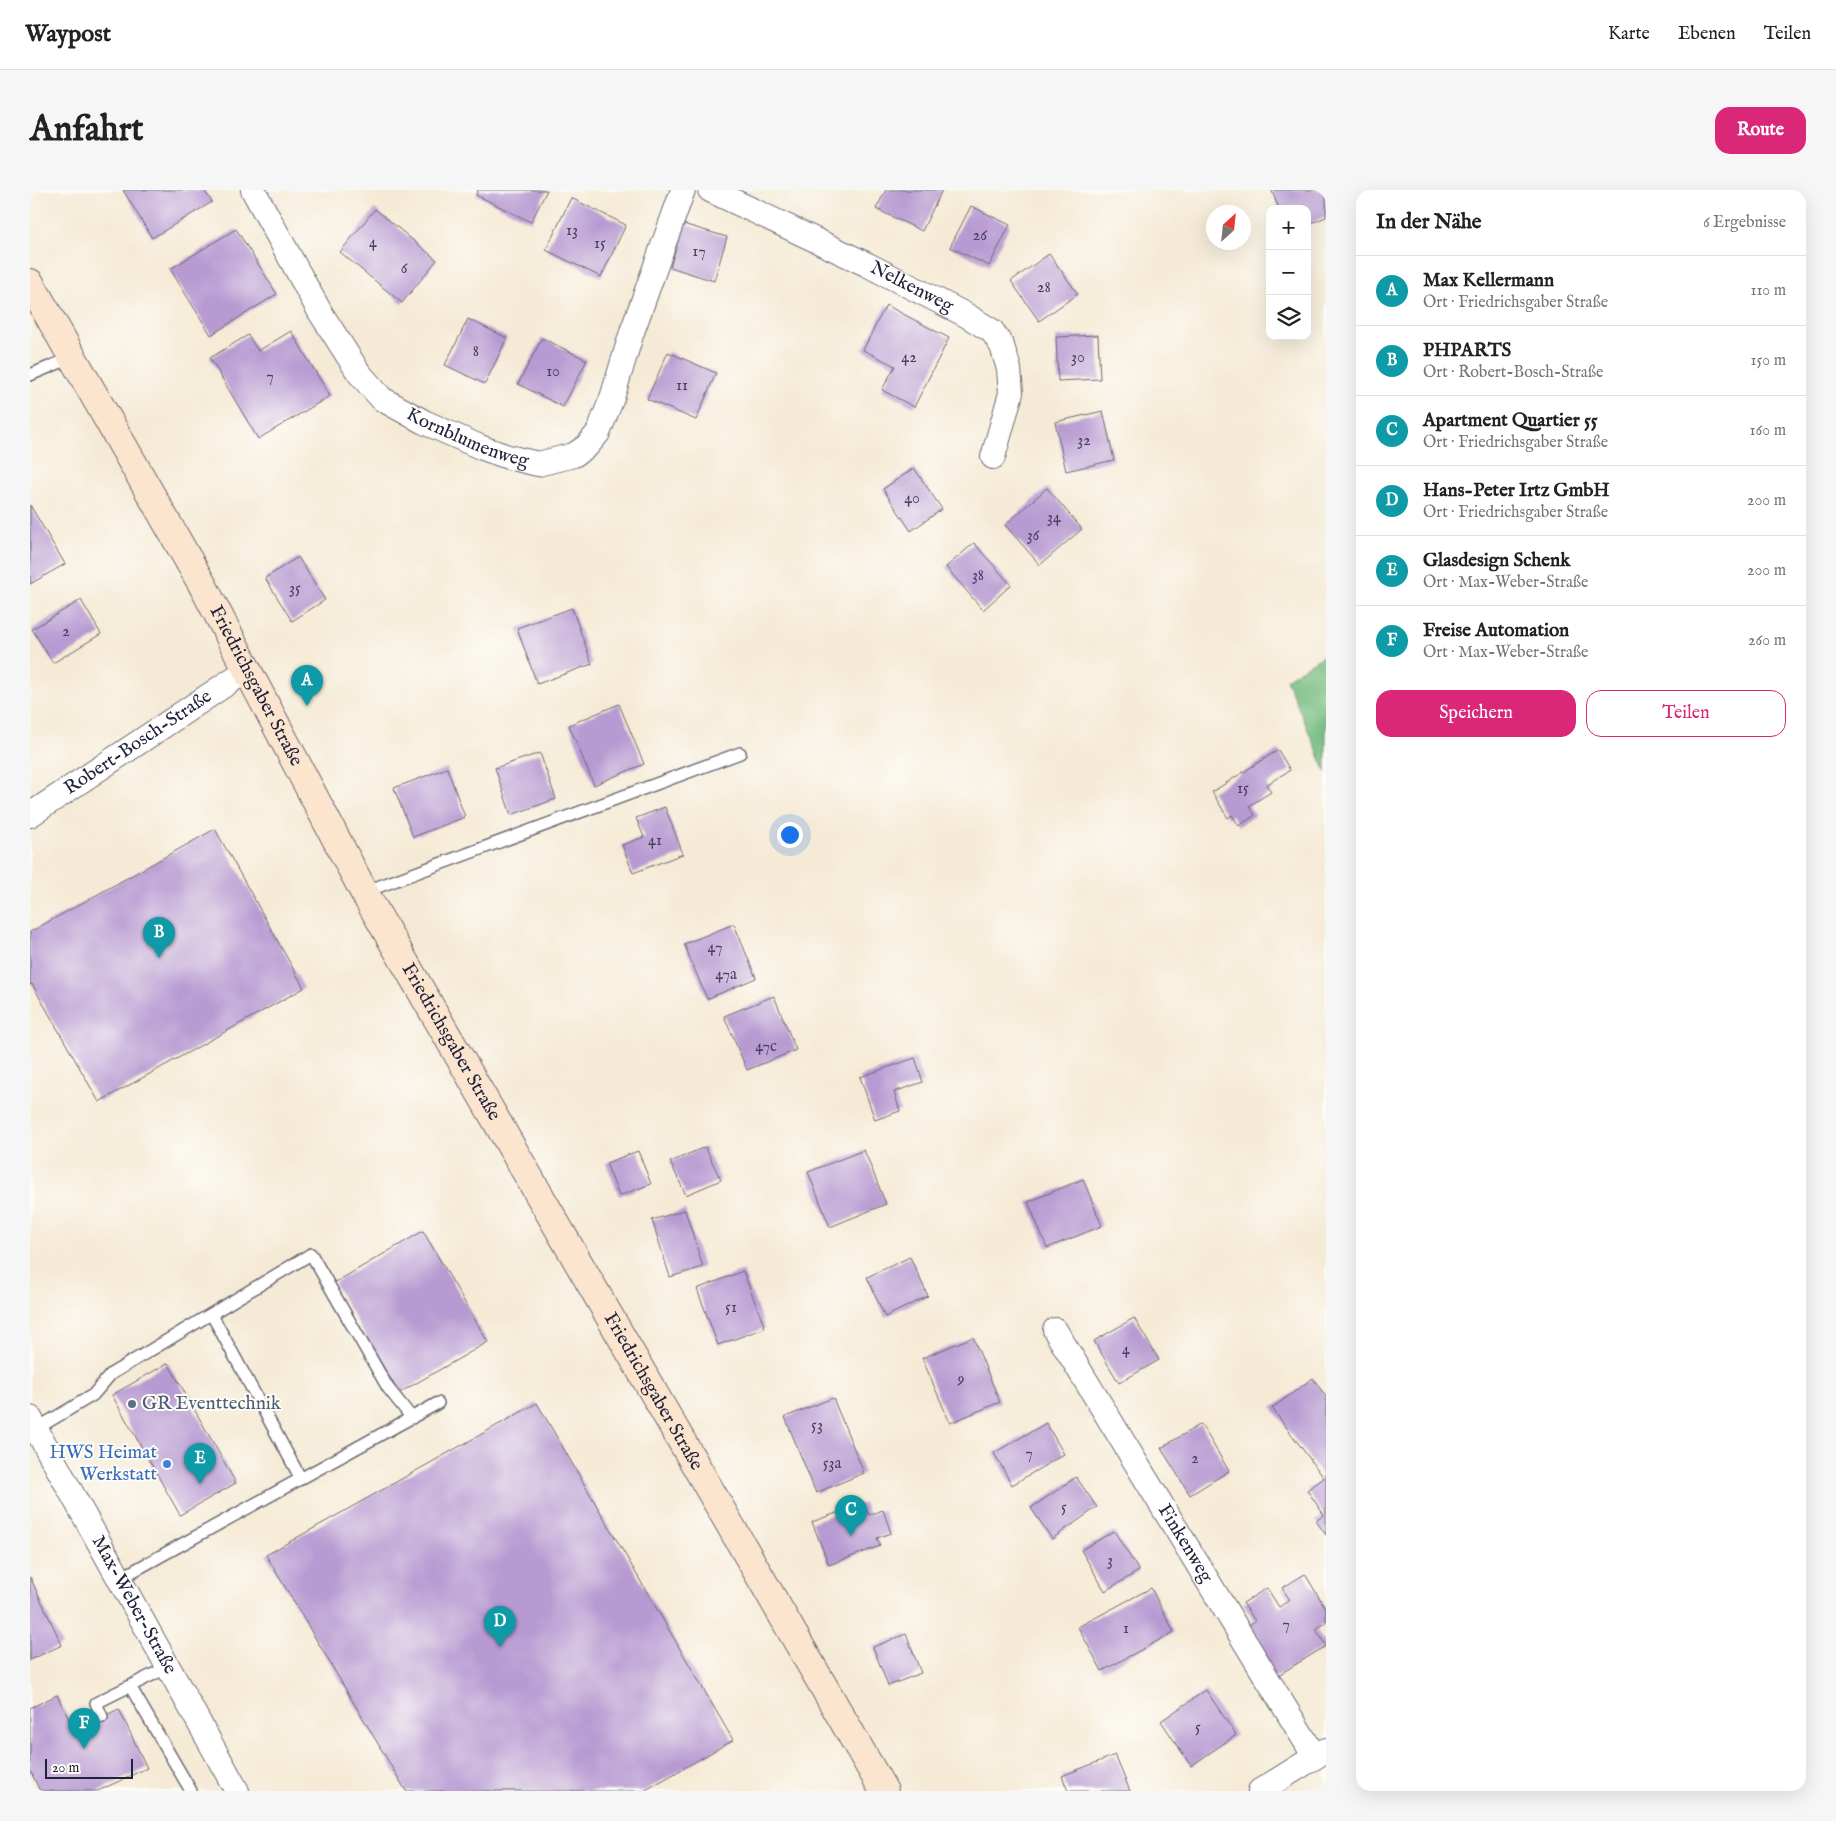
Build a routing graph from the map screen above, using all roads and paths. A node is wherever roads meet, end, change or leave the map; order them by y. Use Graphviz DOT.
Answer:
graph roads {
  1 [pos="253,190"];
  2 [pos="682,190"];
  3 [pos="710,190"];
  4 [pos="30,283"];
  5 [pos="73,358"];
  6 [pos="30,375"];
  7 [pos="993,457"];
  8 [pos="247,670"];
  9 [pos="740,753"];
  10 [pos="30,815"];
  11 [pos="364,892"];
  12 [pos="212,1315"];
  13 [pos="1055,1330"];
  14 [pos="438,1403"];
  15 [pos="412,1418"];
  16 [pos="33,1423"];
  17 [pos="301,1478"];
  18 [pos="119,1579"];
  19 [pos="168,1667"];
  20 [pos="130,1686"];
  21 [pos="102,1717"];
  22 [pos="1320,1754"];
  23 [pos="235,1790"];
  24 [pos="191,1791"];
  25 [pos="884,1791"];
  26 [pos="1260,1791"];
  1 -- 2 [label="street, Kornblumenweg"];
  3 -- 7 [label="street, Nelkenweg"];
  4 -- 5 [label="main road, Friedrichsgaber Straße"];
  5 -- 6 [label="lane"];
  5 -- 8 [label="main road, Friedrichsgaber Straße"];
  8 -- 10 [label="street, Robert-Bosch-Straße"];
  8 -- 11 [label="main road, Friedrichsgaber Straße"];
  9 -- 11 [label="lane"];
  11 -- 25 [label="main road, Friedrichsgaber Straße"];
  12 -- 15 [label="lane"];
  12 -- 16 [label="lane"];
  12 -- 17 [label="lane"];
  13 -- 22 [label="street, Finkenweg"];
  14 -- 15 [label="lane"];
  15 -- 17 [label="lane"];
  16 -- 18 [label="street, Max-Weber-Straße"];
  17 -- 18 [label="lane"];
  18 -- 19 [label="street, Max-Weber-Straße"];
  19 -- 20 [label="lane"];
  19 -- 23 [label="street, Max-Weber-Straße"];
  20 -- 21 [label="lane"];
  20 -- 24 [label="lane"];
  22 -- 26 [label="street"];
}
